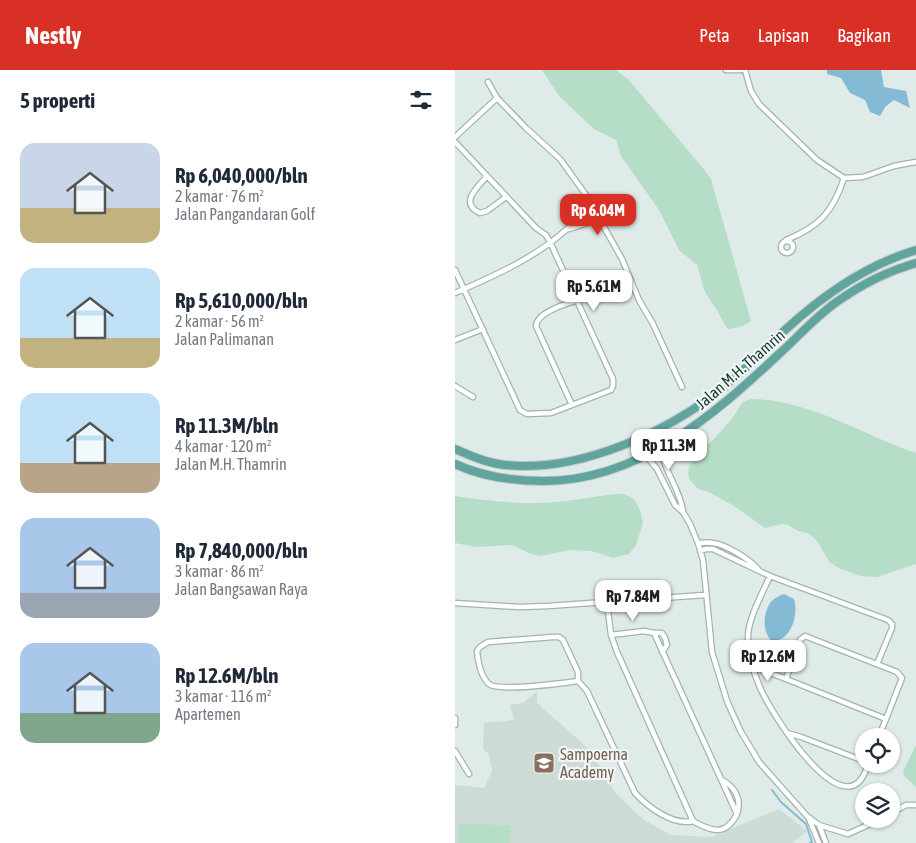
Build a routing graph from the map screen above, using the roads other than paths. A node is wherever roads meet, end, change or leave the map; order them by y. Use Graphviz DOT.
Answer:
graph roads {
  1 [pos="726,70"];
  2 [pos="741,70"];
  3 [pos="745,70"];
  4 [pos="487,82"];
  5 [pos="497,98"];
  6 [pos="455,137"];
  7 [pos="455,142"];
  8 [pos="916,162"];
  9 [pos="487,176"];
  10 [pos="844,178"];
  11 [pos="506,197"];
  12 [pos="591,203"];
  13 [pos="599,219"];
  14 [pos="568,229"];
  15 [pos="786,240"];
  16 [pos="550,242"];
  17 [pos="916,250"];
  18 [pos="916,263"];
  19 [pos="455,270"];
  20 [pos="464,289"];
  21 [pos="455,293"];
  22 [pos="578,300"];
  23 [pos="483,329"];
  24 [pos="455,340"];
  25 [pos="455,386"];
  26 [pos="681,388"];
  27 [pos="473,397"];
  28 [pos="572,405"];
  29 [pos="655,430"];
  30 [pos="639,438"];
  31 [pos="661,446"];
  32 [pos="455,449"];
  33 [pos="647,454"];
  34 [pos="455,464"];
  35 [pos="683,512"];
  36 [pos="697,543"];
  37 [pos="700,551"];
  38 [pos="732,551"];
  39 [pos="728,557"];
  40 [pos="759,570"];
  41 [pos="770,576"];
  42 [pos="705,596"];
  43 [pos="607,603"];
  44 [pos="455,604"];
  45 [pos="654,633"];
  46 [pos="611,635"];
  47 [pos="662,652"];
  48 [pos="877,664"];
  49 [pos="754,668"];
  50 [pos="786,679"];
  51 [pos="578,681"];
  52 [pos="455,718"];
  53 [pos="886,719"];
  54 [pos="455,725"];
  55 [pos="882,728"];
  56 [pos="787,733"];
  57 [pos="455,751"];
  58 [pos="855,758"];
  59 [pos="864,773"];
  60 [pos="469,774"];
  61 [pos="721,780"];
  62 [pos="916,805"];
  63 [pos="900,808"];
  64 [pos="737,814"];
  65 [pos="807,816"];
  66 [pos="693,821"];
  67 [pos="819,825"];
  68 [pos="861,828"];
  69 [pos="819,843"];
  70 [pos="826,843"];
  1 -- 2 [label="street"];
  3 -- 10 [label="street"];
  4 -- 5 [label="street"];
  5 -- 6 [label="street"];
  5 -- 12 [label="street"];
  7 -- 9 [label="street"];
  8 -- 10 [label="street"];
  9 -- 11 [label="street"];
  9 -- 11 [label="street"];
  10 -- 15 [label="street"];
  11 -- 16 [label="street"];
  12 -- 13 [label="street"];
  12 -- 14 [label="street"];
  13 -- 14 [label="street"];
  13 -- 26 [label="street"];
  14 -- 16 [label="street"];
  16 -- 20 [label="street"];
  16 -- 22 [label="street"];
  17 -- 29 [label="main road, Jalan M.H. Thamrin"];
  18 -- 31 [label="main road, Jalan M.H. Thamrin"];
  19 -- 20 [label="street"];
  20 -- 21 [label="street"];
  20 -- 23 [label="street"];
  22 -- 28 [label="street"];
  22 -- 28 [label="street"];
  23 -- 24 [label="street"];
  23 -- 28 [label="street"];
  25 -- 27 [label="street"];
  29 -- 30 [label="main road, Jalan M.H. Thamrin"];
  29 -- 31 [label="street"];
  30 -- 32 [label="main road, Jalan M.H. Thamrin"];
  30 -- 33 [label="street"];
  31 -- 33 [label="main road, Jalan M.H. Thamrin"];
  31 -- 35 [label="street"];
  33 -- 34 [label="main road, Jalan M.H. Thamrin"];
  33 -- 35 [label="street"];
  35 -- 36 [label="street"];
  36 -- 37 [label="street"];
  36 -- 38 [label="street"];
  37 -- 39 [label="street"];
  37 -- 42 [label="street"];
  38 -- 39 [label="street"];
  38 -- 40 [label="street"];
  39 -- 40 [label="street"];
  40 -- 41 [label="street"];
  41 -- 48 [label="street"];
  41 -- 49 [label="street"];
  42 -- 43 [label="street"];
  42 -- 65 [label="street"];
  43 -- 44 [label="street"];
  43 -- 46 [label="street"];
  45 -- 46 [label="street"];
  45 -- 47 [label="street"];
  45 -- 47 [label="street"];
  46 -- 66 [label="street"];
  47 -- 61 [label="street"];
  48 -- 50 [label="street"];
  48 -- 53 [label="street"];
  49 -- 50 [label="street"];
  49 -- 56 [label="street"];
  50 -- 53 [label="street"];
  51 -- 51 [label="street"];
  51 -- 66 [label="street"];
  52 -- 54 [label="street"];
  53 -- 55 [label="street"];
  56 -- 58 [label="street"];
  56 -- 59 [label="street"];
  57 -- 60 [label="street"];
  61 -- 64 [label="street"];
  61 -- 64 [label="street"];
  62 -- 63 [label="street"];
  64 -- 66 [label="street"];
  65 -- 67 [label="street"];
  65 -- 69 [label="street"];
  67 -- 68 [label="street"];
  67 -- 70 [label="street"];
}
